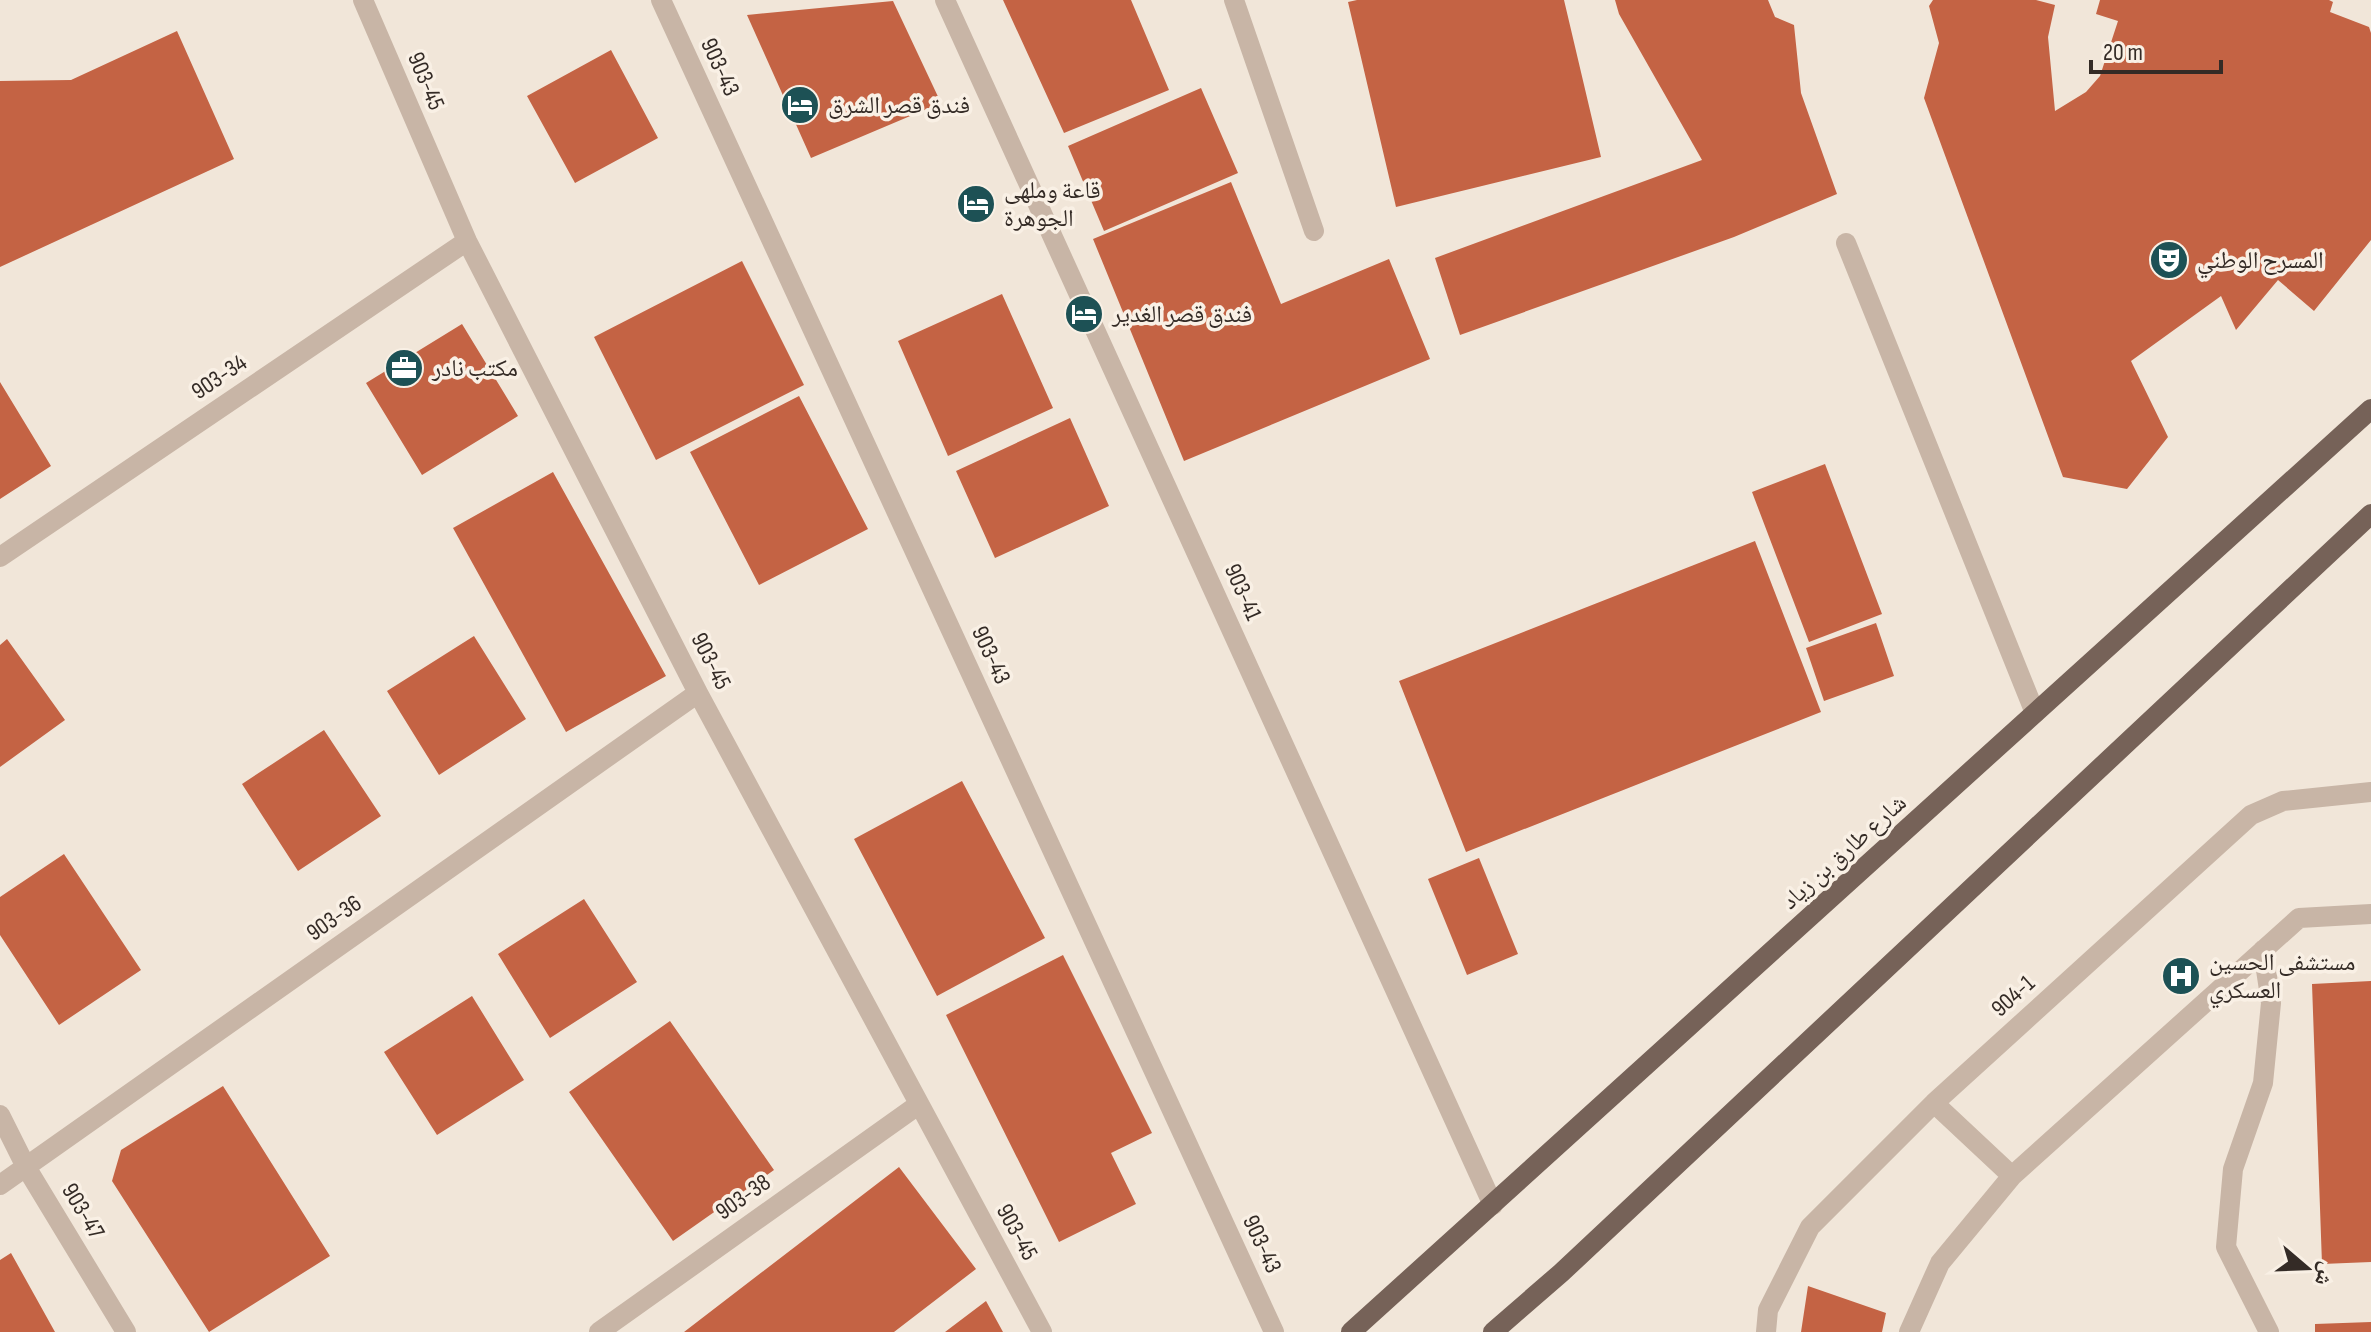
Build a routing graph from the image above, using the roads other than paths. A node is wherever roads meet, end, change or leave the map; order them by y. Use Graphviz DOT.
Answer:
graph roads {
  1 [pos="363,0"];
  2 [pos="661,0"];
  3 [pos="945,0"];
  4 [pos="1234,0"];
  5 [pos="1314,231"];
  6 [pos="467,241"];
  7 [pos="1846,243"];
  8 [pos="2371,409"];
  9 [pos="2371,514"];
  10 [pos="0,557"];
  11 [pos="698,693"];
  12 [pos="2035,713"];
  13 [pos="2371,792"];
  14 [pos="2371,914"];
  15 [pos="2263,950"];
  16 [pos="1934,1103"];
  17 [pos="918,1105"];
  18 [pos="0,1115"];
  19 [pos="26,1167"];
  20 [pos="2012,1176"];
  21 [pos="0,1185"];
  22 [pos="1493,1205"];
  23 [pos="126,1332"];
  24 [pos="599,1332"];
  25 [pos="1042,1332"];
  26 [pos="1274,1332"];
  27 [pos="1351,1332"];
  28 [pos="1493,1332"];
  29 [pos="1766,1332"];
  30 [pos="1909,1332"];
  31 [pos="2269,1332"];
  1 -- 6 [label="street, 903-45"];
  2 -- 26 [label="street, 903-43"];
  3 -- 22 [label="street, 903-41"];
  4 -- 5 [label="street"];
  6 -- 10 [label="street, 903-34"];
  6 -- 11 [label="street, 903-45"];
  7 -- 12 [label="street"];
  8 -- 12 [label="main road, شارع طارق بن زياد"];
  9 -- 28 [label="main road"];
  11 -- 17 [label="street, 903-45"];
  11 -- 19 [label="street, 903-36"];
  12 -- 22 [label="main road, شارع طارق بن زياد"];
  13 -- 16 [label="street, 904-1"];
  14 -- 15 [label="street"];
  15 -- 20 [label="street"];
  15 -- 31 [label="street"];
  16 -- 20 [label="street"];
  16 -- 29 [label="street, 904-1"];
  17 -- 24 [label="street, 903-38"];
  17 -- 25 [label="street, 903-45"];
  18 -- 19 [label="street, 903-47"];
  19 -- 21 [label="street, 903-36"];
  19 -- 23 [label="street, 903-47"];
  20 -- 30 [label="street"];
  22 -- 27 [label="main road, شارع طارق بن زياد"];
}
